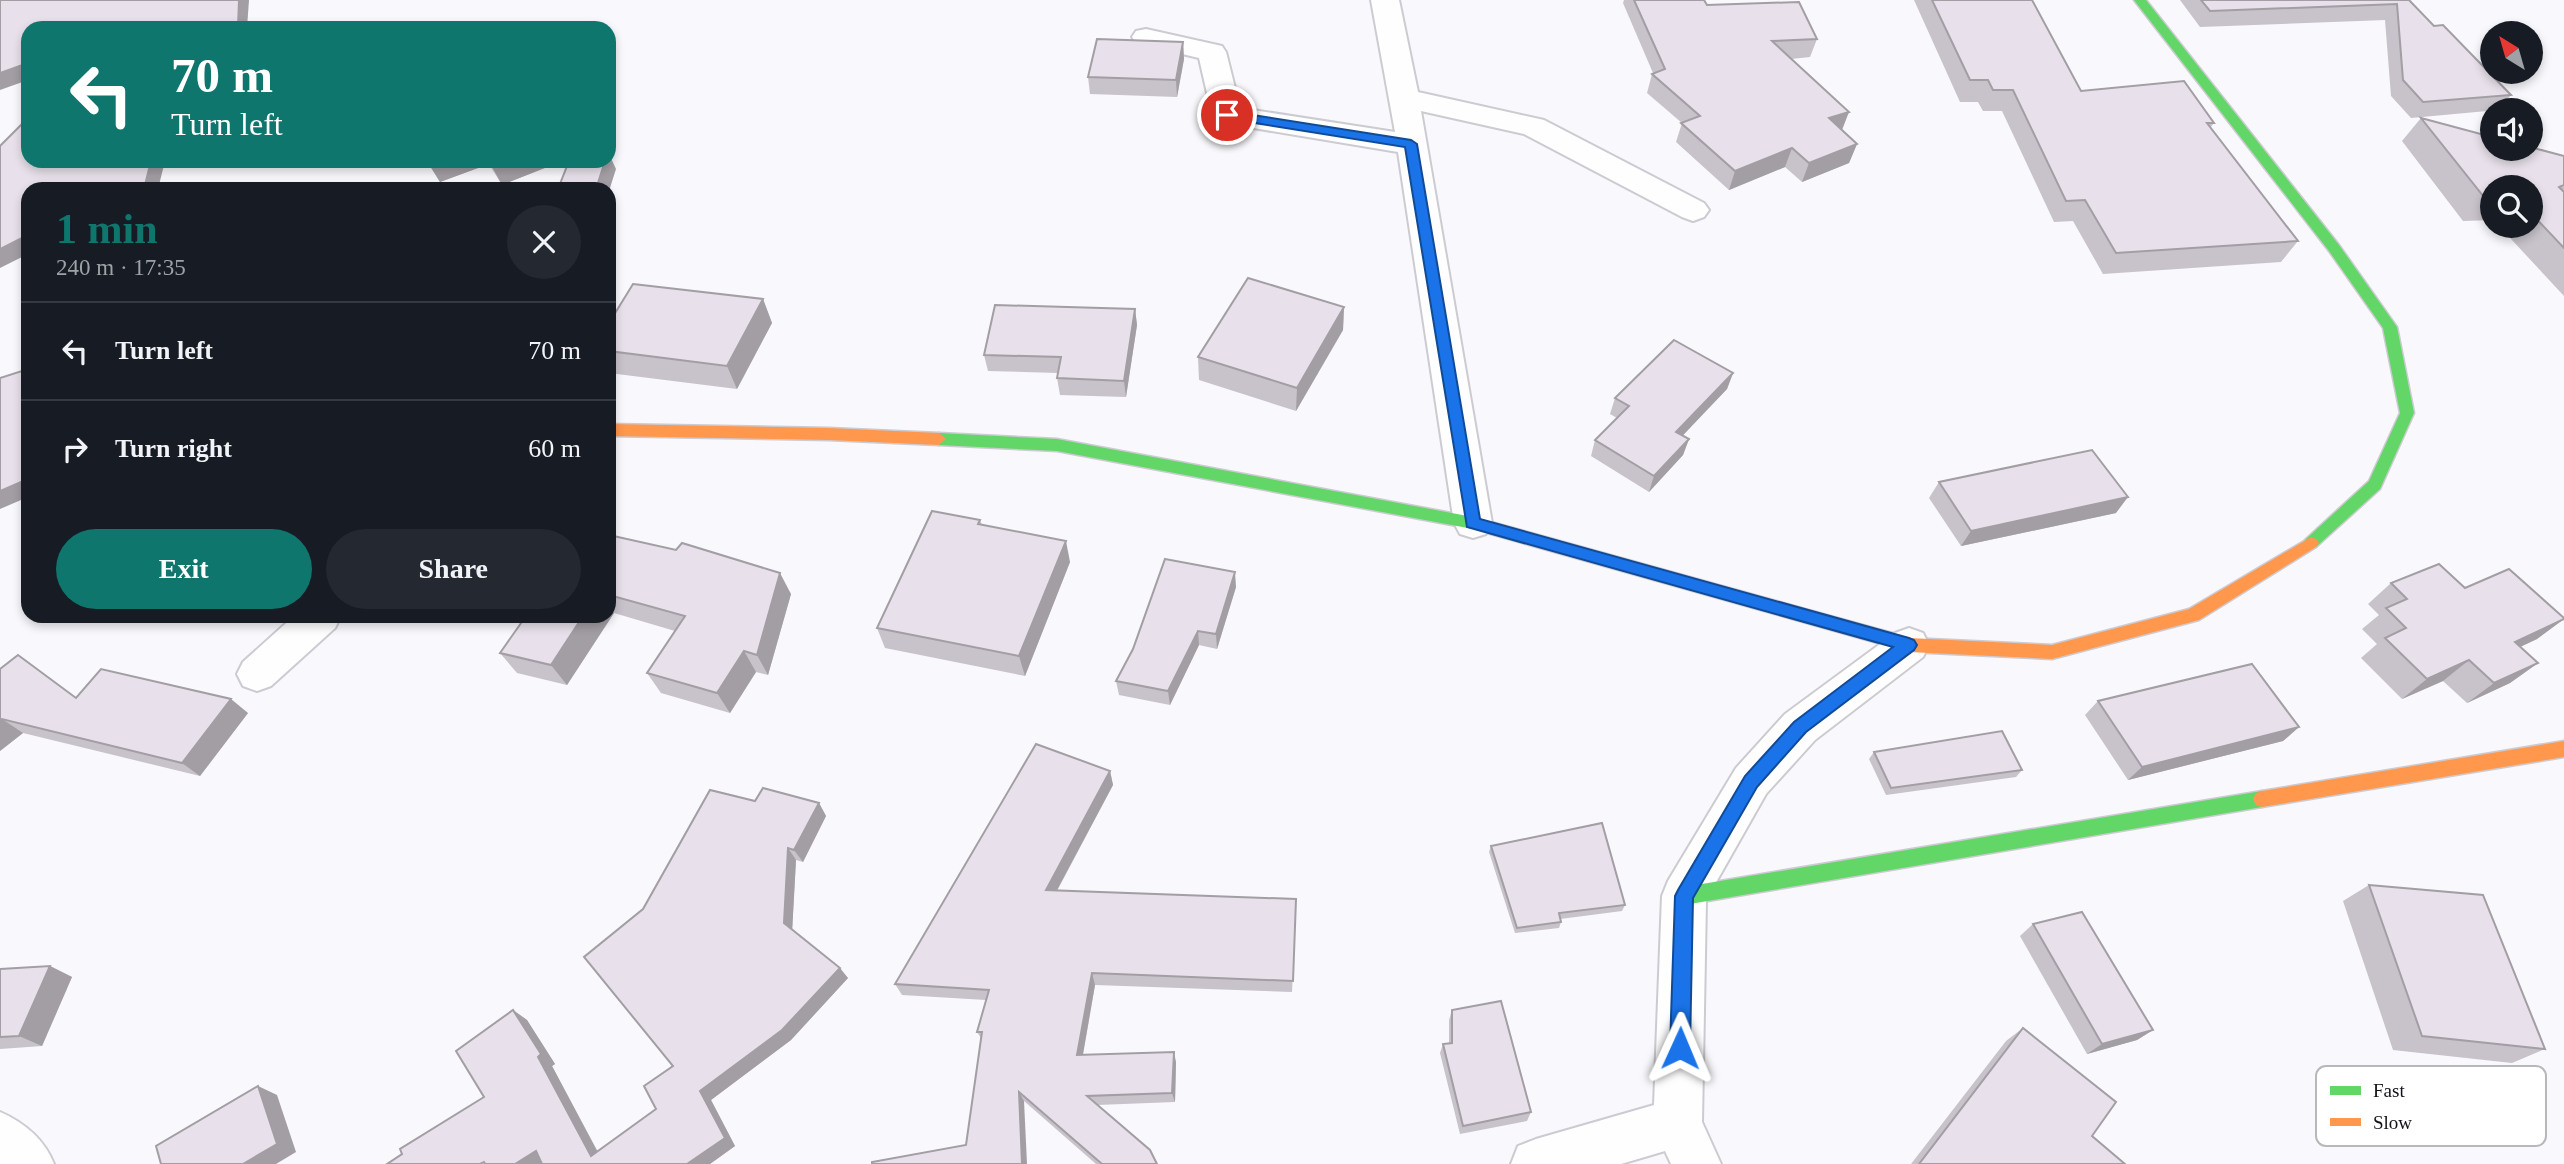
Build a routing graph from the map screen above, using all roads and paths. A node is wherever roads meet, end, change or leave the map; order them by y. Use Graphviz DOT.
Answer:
graph roads {
  1 [pos="1385,0"];
  2 [pos="2140,0"];
  3 [pos="1146,37"];
  4 [pos="1404,98"];
  5 [pos="1411,144"];
  6 [pos="1693,210"];
  7 [pos="616,430"];
  8 [pos="1473,523"];
  9 [pos="313,623"];
  10 [pos="1909,645"];
  11 [pos="257,674"];
  12 [pos="2564,749"];
  13 [pos="1684,896"];
  14 [pos="0,1137"];
  15 [pos="1687,1144"];
  16 [pos="29,1164"];
  17 [pos="1536,1164"];
  1 -- 4 [label="street"];
  2 -- 10 [label="street"];
  3 -- 5 [label="street"];
  4 -- 5 [label="street"];
  4 -- 6 [label="street"];
  5 -- 8 [label="street"];
  7 -- 8 [label="street"];
  8 -- 10 [label="street"];
  9 -- 11 [label="street"];
  10 -- 13 [label="street"];
  12 -- 13 [label="street"];
  13 -- 15 [label="street"];
  14 -- 16 [label="street"];
  15 -- 17 [label="street"];
}
